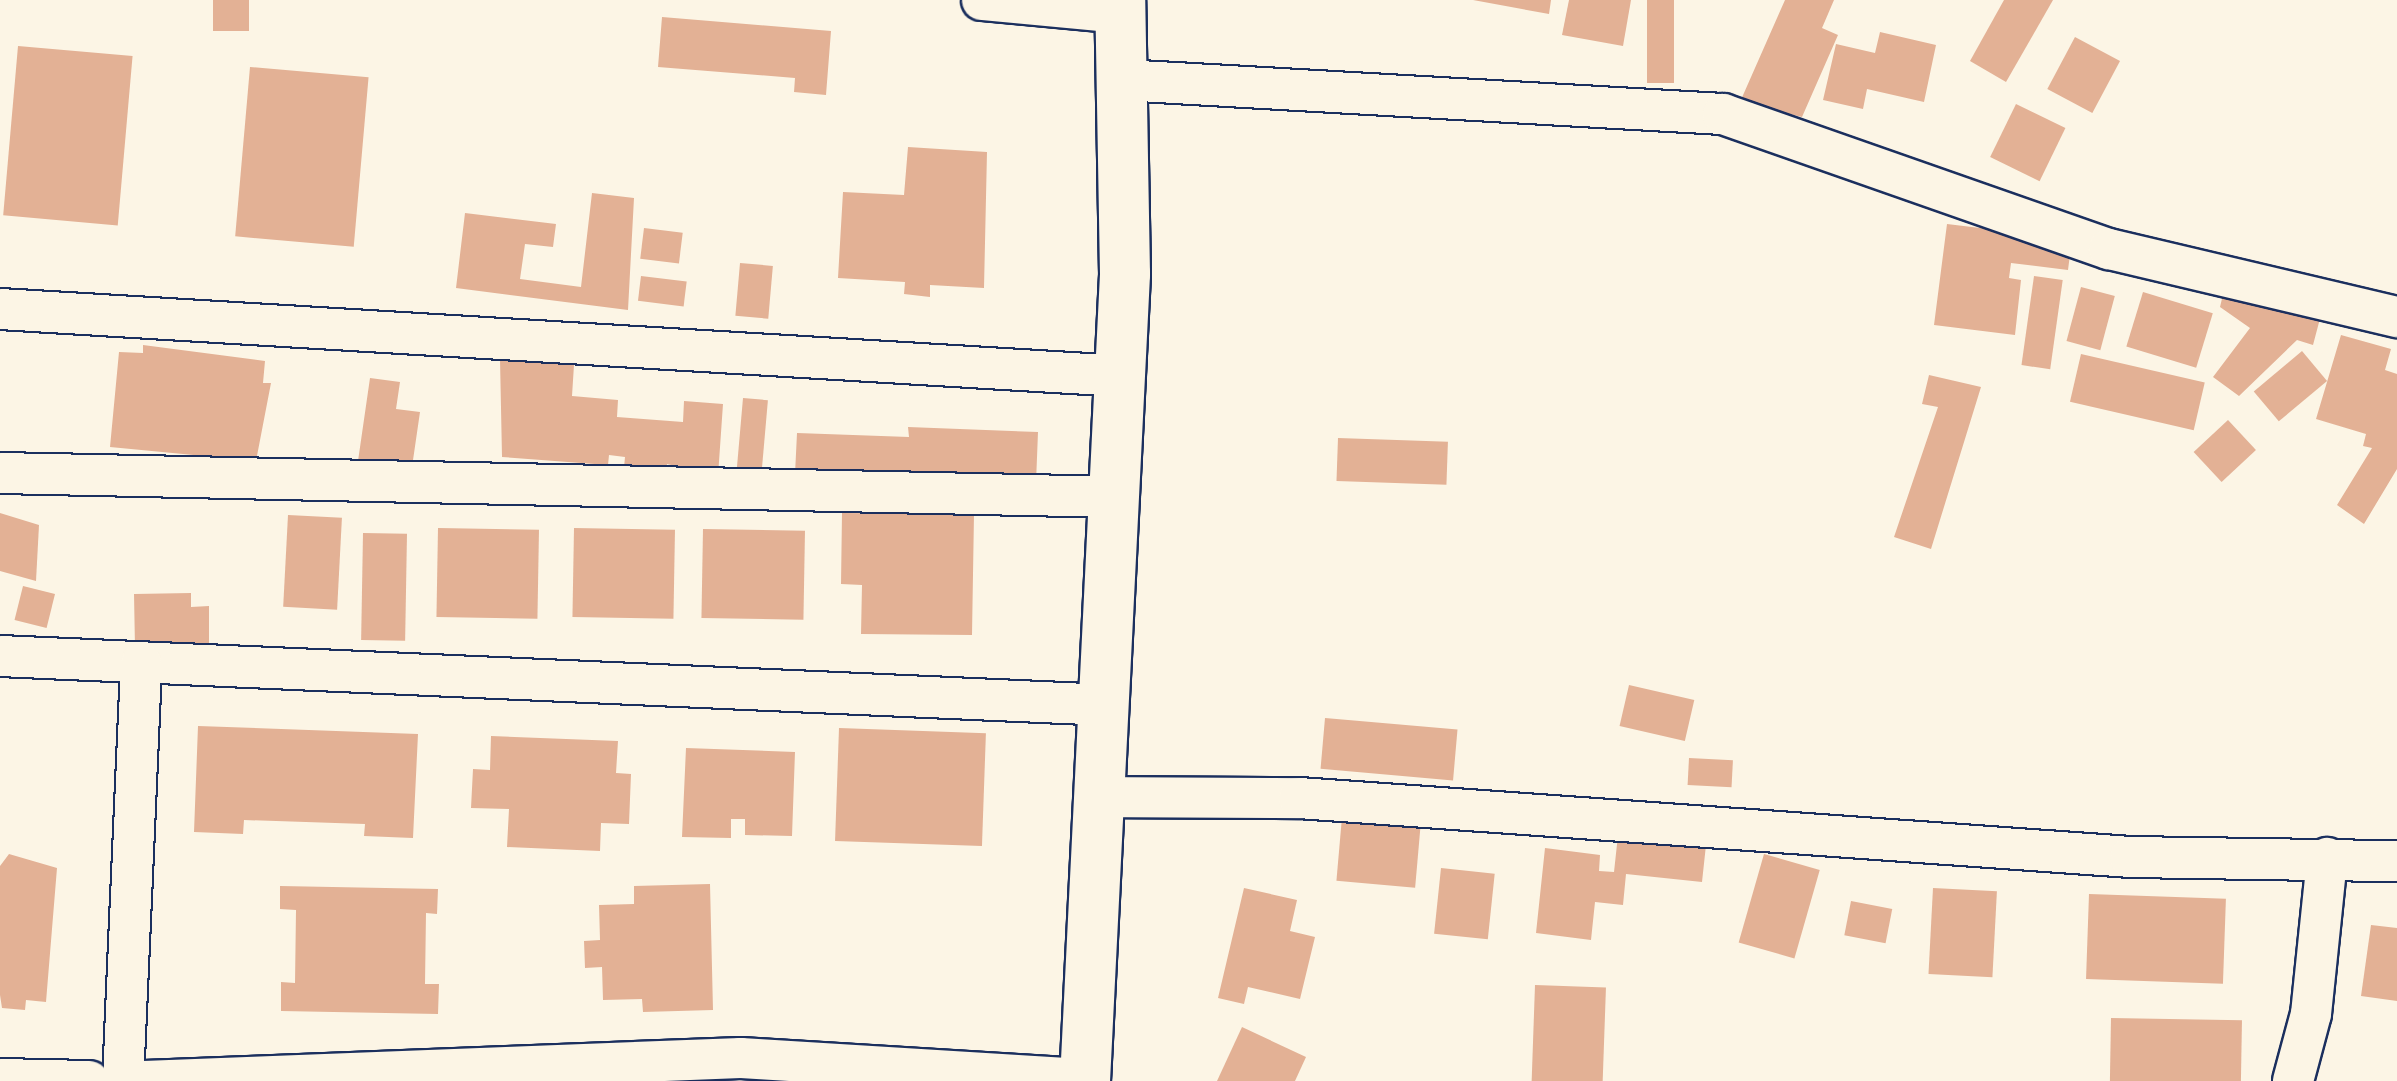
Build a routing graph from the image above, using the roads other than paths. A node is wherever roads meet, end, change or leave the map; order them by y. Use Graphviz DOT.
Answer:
graph roads {
  1 [pos="982,0"];
  2 [pos="1120,6"];
  3 [pos="1122,80"];
  4 [pos="0,309"];
  5 [pos="2397,317"];
  6 [pos="1121,376"];
  7 [pos="0,473"];
  8 [pos="1115,498"];
  9 [pos="0,656"];
  10 [pos="140,663"];
  11 [pos="1107,705"];
  12 [pos="1103,796"];
  13 [pos="2327,858"];
  14 [pos="2397,861"];
  15 [pos="557,1073"];
  16 [pos="0,1079"];
  17 [pos="1086,1080"];
  18 [pos="89,1081"];
  19 [pos="123,1081"];
  20 [pos="144,1081"];
  21 [pos="2292,1081"];
  1 -- 2 [label="street"];
  2 -- 3 [label="street"];
  3 -- 5 [label="street"];
  3 -- 6 [label="street"];
  4 -- 6 [label="street"];
  6 -- 8 [label="street"];
  7 -- 8 [label="street"];
  8 -- 11 [label="street"];
  9 -- 10 [label="street"];
  10 -- 11 [label="street"];
  10 -- 19 [label="street"];
  11 -- 12 [label="street"];
  12 -- 13 [label="street"];
  12 -- 17 [label="street"];
  13 -- 14 [label="street"];
  13 -- 21 [label="street"];
  15 -- 17 [label="street"];
  15 -- 20 [label="street"];
  16 -- 18 [label="street"];
}
